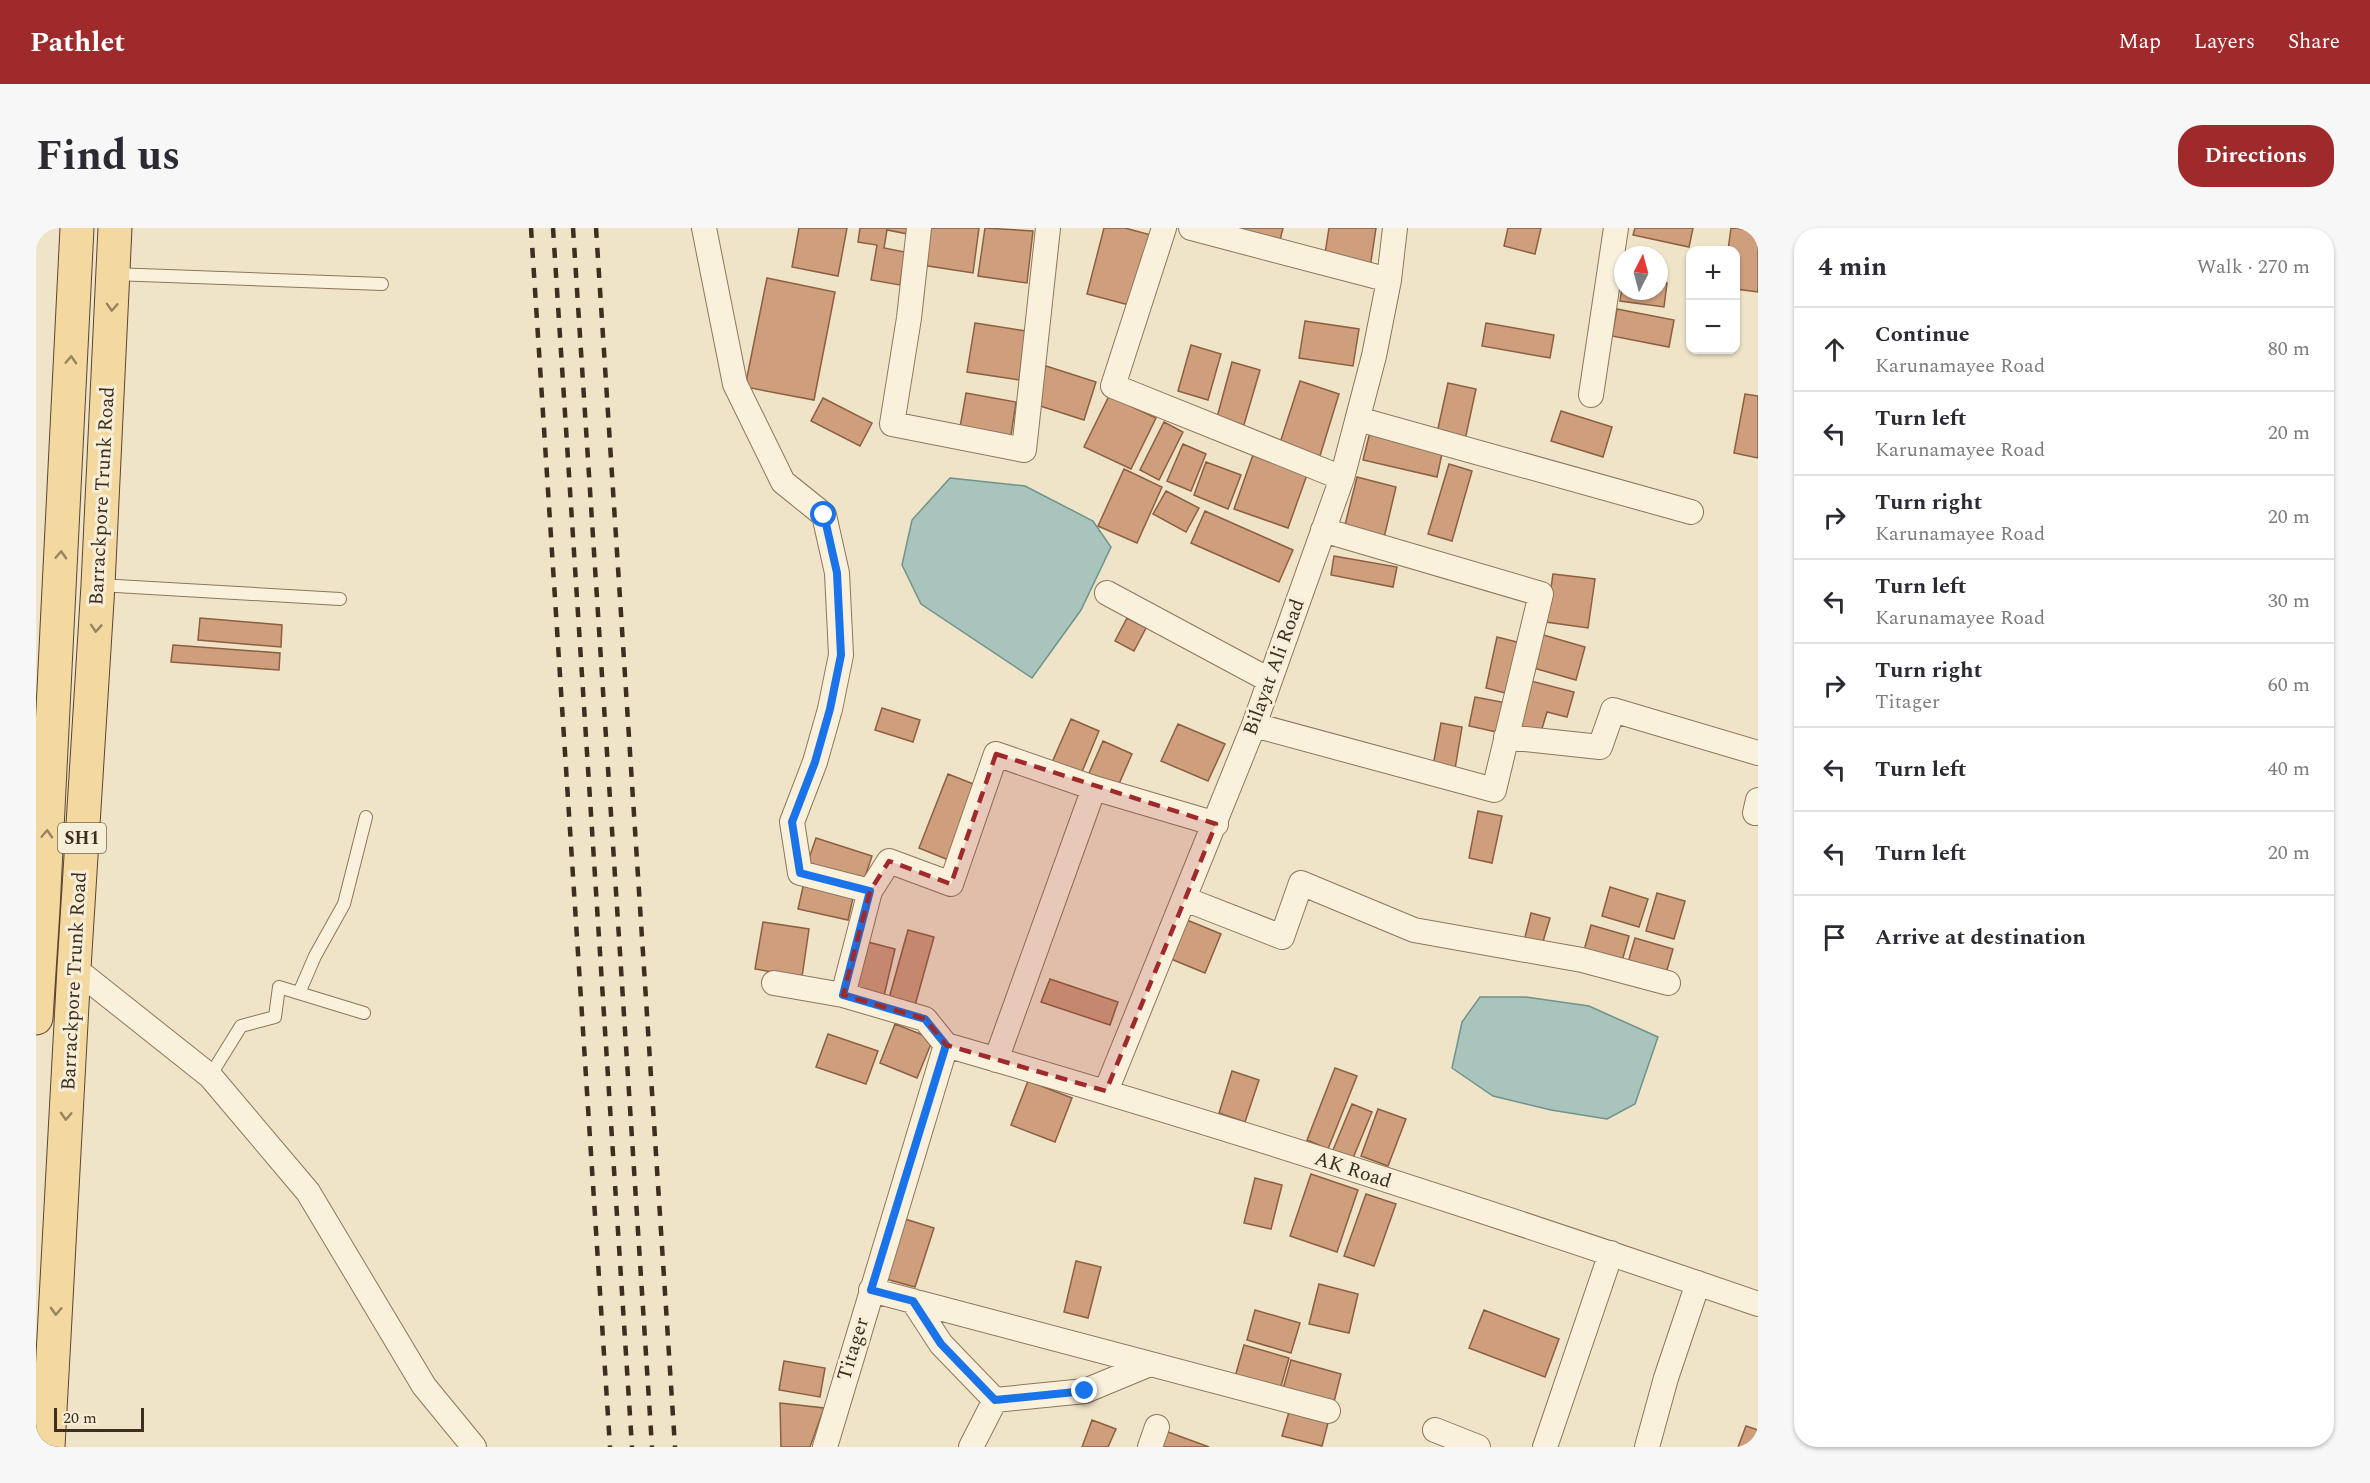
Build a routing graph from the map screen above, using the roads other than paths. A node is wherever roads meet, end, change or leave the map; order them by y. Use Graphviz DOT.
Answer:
graph roads {
  1 [pos="77,228"];
  2 [pos="115,228"];
  3 [pos="704,228"];
  4 [pos="919,228"];
  5 [pos="1048,228"];
  6 [pos="1164,228"];
  7 [pos="1191,228"];
  8 [pos="1395,228"];
  9 [pos="1616,228"];
  10 [pos="113,274"];
  11 [pos="1389,280"];
  12 [pos="382,284"];
  13 [pos="1591,395"];
  14 [pos="1358,419"];
  15 [pos="1341,478"];
  16 [pos="1691,512"];
  17 [pos="1323,530"];
  18 [pos="99,585"];
  19 [pos="1107,593"];
  20 [pos="340,598"];
  21 [pos="1269,680"];
  22 [pos="1254,725"];
  23 [pos="1506,737"];
  24 [pos="1758,753"];
  25 [pos="1094,788"];
  26 [pos="366,817"];
  27 [pos="1216,824"];
  28 [pos="870,891"];
  29 [pos="1185,899"];
  30 [pos="40,908"];
  31 [pos="74,968"];
  32 [pos="774,983"];
  33 [pos="1668,983"];
  34 [pos="298,993"];
  35 [pos="843,995"];
  36 [pos="364,1013"];
  37 [pos="36,1018"];
  38 [pos="946,1045"];
  39 [pos="996,1060"];
  40 [pos="210,1077"];
  41 [pos="1106,1091"];
  42 [pos="1611,1252"];
  43 [pos="1698,1283"];
  44 [pos="871,1290"];
  45 [pos="913,1301"];
  46 [pos="1758,1304"];
  47 [pos="1150,1364"];
  48 [pos="995,1400"];
  49 [pos="1328,1411"];
  50 [pos="1435,1430"];
  51 [pos="48,1447"];
  52 [pos="474,1447"];
  53 [pos="825,1447"];
  54 [pos="971,1447"];
  55 [pos="1478,1447"];
  56 [pos="1545,1447"];
  57 [pos="1647,1447"];
  30 -- 1 [label="main road, Barrackpore Trunk Road / SH1, one-way"];
  2 -- 10 [label="main road, Barrackpore Trunk Road / SH1"];
  3 -- 28 [label="street"];
  4 -- 5 [label="street"];
  6 -- 15 [label="street"];
  7 -- 11 [label="street"];
  8 -- 11 [label="street, Bilayat Ali Road"];
  9 -- 13 [label="street"];
  10 -- 12 [label="lane"];
  10 -- 18 [label="main road, Barrackpore Trunk Road / SH1, one-way"];
  11 -- 14 [label="street, Bilayat Ali Road"];
  14 -- 15 [label="street, Bilayat Ali Road"];
  14 -- 16 [label="street"];
  15 -- 17 [label="street, Bilayat Ali Road"];
  17 -- 21 [label="street, Bilayat Ali Road"];
  17 -- 23 [label="street"];
  18 -- 20 [label="lane"];
  18 -- 31 [label="main road, Barrackpore Trunk Road / SH1, one-way"];
  19 -- 21 [label="street"];
  21 -- 22 [label="street, Bilayat Ali Road"];
  22 -- 23 [label="street"];
  22 -- 27 [label="street, Bilayat Ali Road"];
  23 -- 24 [label="street"];
  25 -- 27 [label="street"];
  25 -- 28 [label="street"];
  25 -- 39 [label="street"];
  26 -- 34 [label="lane"];
  27 -- 29 [label="street, Bilayat Ali Road"];
  28 -- 35 [label="street"];
  29 -- 33 [label="street"];
  29 -- 41 [label="street, Bilayat Ali Road"];
  30 -- 37 [label="main road, Barrackpore Trunk Road / SH1"];
  31 -- 40 [label="street"];
  31 -- 51 [label="main road, Barrackpore Trunk Road / SH1, one-way"];
  32 -- 35 [label="street"];
  34 -- 36 [label="lane"];
  34 -- 40 [label="lane"];
  35 -- 38 [label="street"];
  38 -- 39 [label="street, AK Road"];
  38 -- 44 [label="street, Titager"];
  39 -- 41 [label="street, AK Road"];
  40 -- 52 [label="street"];
  41 -- 42 [label="street, AK Road"];
  42 -- 43 [label="street, AK Road"];
  42 -- 56 [label="street"];
  43 -- 46 [label="street, AK Road"];
  43 -- 57 [label="street"];
  44 -- 45 [label="street"];
  44 -- 53 [label="street, Titager"];
  45 -- 47 [label="street"];
  45 -- 48 [label="street"];
  47 -- 48 [label="street"];
  47 -- 49 [label="street"];
  48 -- 54 [label="street"];
  50 -- 55 [label="street"];
}
